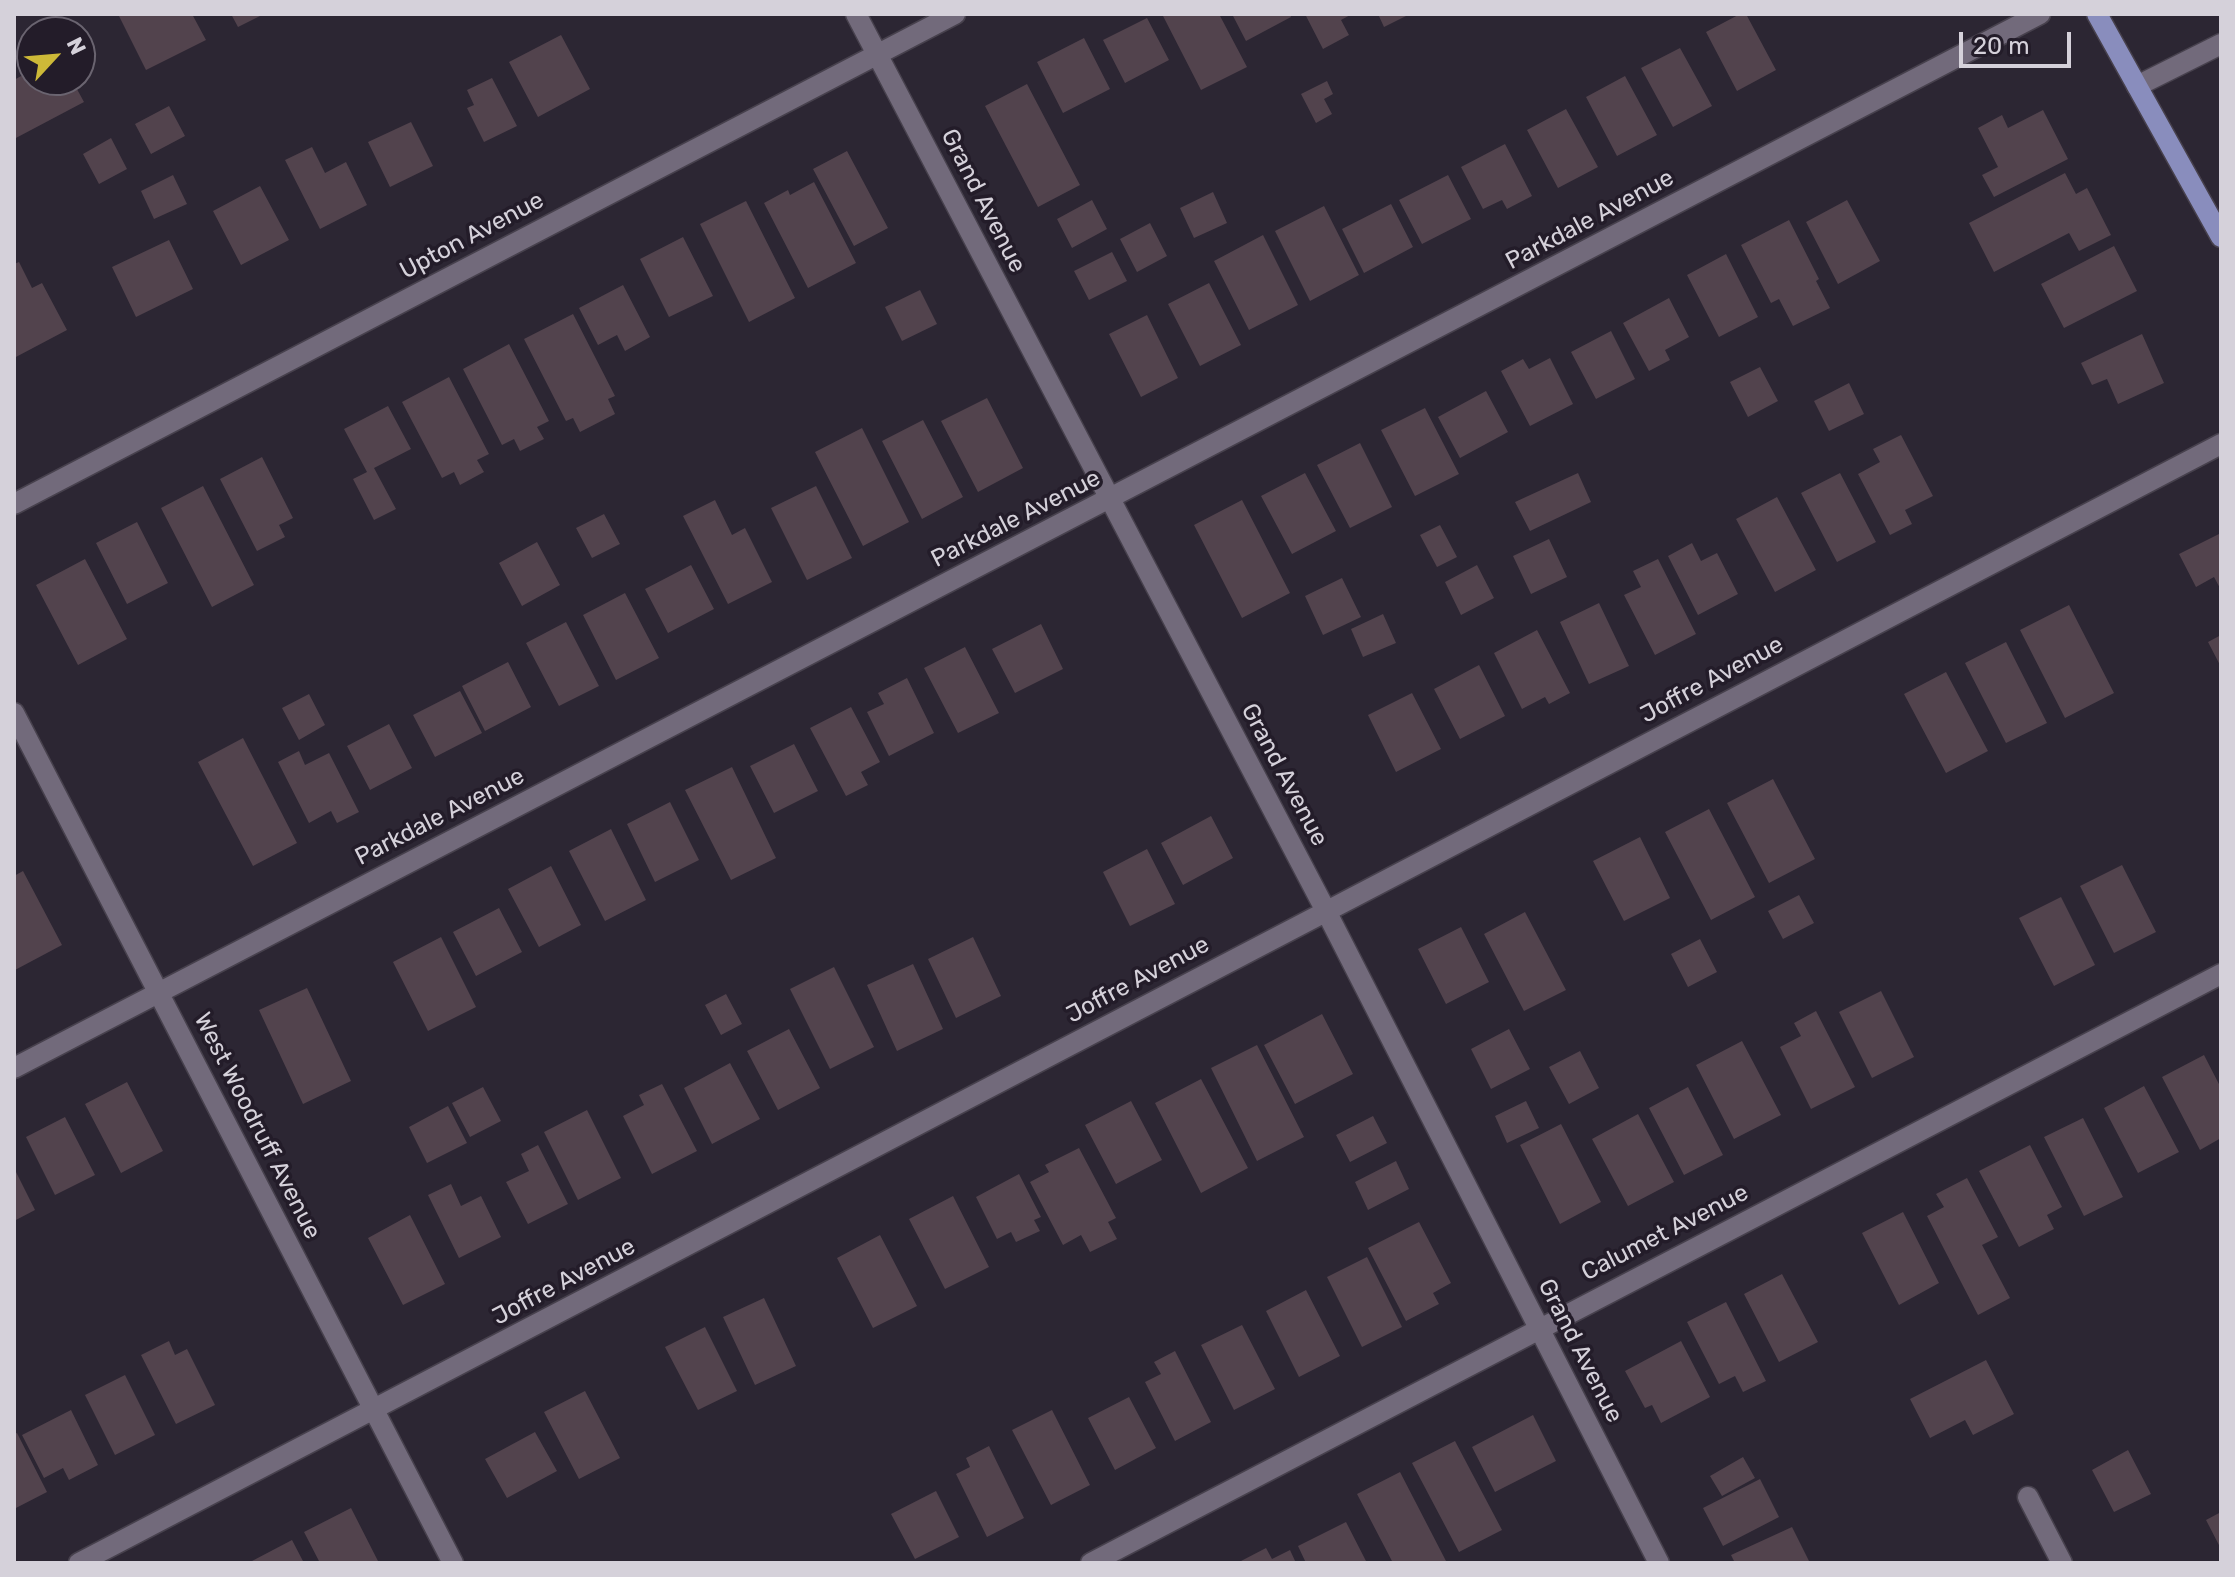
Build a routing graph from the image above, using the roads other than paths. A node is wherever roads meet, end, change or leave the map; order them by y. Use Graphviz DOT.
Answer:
graph roads {
  1 [pos="856,14"];
  2 [pos="955,14"];
  3 [pos="2040,14"];
  4 [pos="2097,14"];
  5 [pos="2221,44"];
  6 [pos="877,54"];
  7 [pos="2137,86"];
  8 [pos="2221,237"];
  9 [pos="2221,444"];
  10 [pos="1109,500"];
  11 [pos="14,504"];
  12 [pos="14,713"];
  13 [pos="1326,911"];
  14 [pos="2221,974"];
  15 [pos="159,993"];
  16 [pos="14,1068"];
  17 [pos="1539,1328"];
  18 [pos="375,1410"];
  19 [pos="2028,1497"];
  20 [pos="79,1563"];
  21 [pos="453,1563"];
  22 [pos="1091,1563"];
  23 [pos="1659,1563"];
  24 [pos="2062,1563"];
  1 -- 6 [label="street, Grand Avenue"];
  2 -- 6 [label="street, Upton Avenue"];
  3 -- 10 [label="street, Parkdale Avenue"];
  4 -- 7 [label="main road"];
  5 -- 7 [label="street"];
  6 -- 10 [label="street, Grand Avenue"];
  6 -- 11 [label="street, Upton Avenue"];
  7 -- 8 [label="main road"];
  9 -- 13 [label="street, Joffre Avenue"];
  10 -- 13 [label="street, Grand Avenue"];
  10 -- 15 [label="street, Parkdale Avenue"];
  12 -- 15 [label="street, West Woodruff Avenue"];
  13 -- 17 [label="street, Grand Avenue"];
  13 -- 18 [label="street, Joffre Avenue"];
  14 -- 17 [label="street, Calumet Avenue"];
  15 -- 16 [label="street, Parkdale Avenue"];
  15 -- 18 [label="street, West Woodruff Avenue"];
  17 -- 22 [label="street, Calumet Avenue"];
  17 -- 23 [label="street, Grand Avenue"];
  18 -- 20 [label="street, Joffre Avenue"];
  18 -- 21 [label="street, West Woodruff Avenue"];
  19 -- 24 [label="street"];
}
